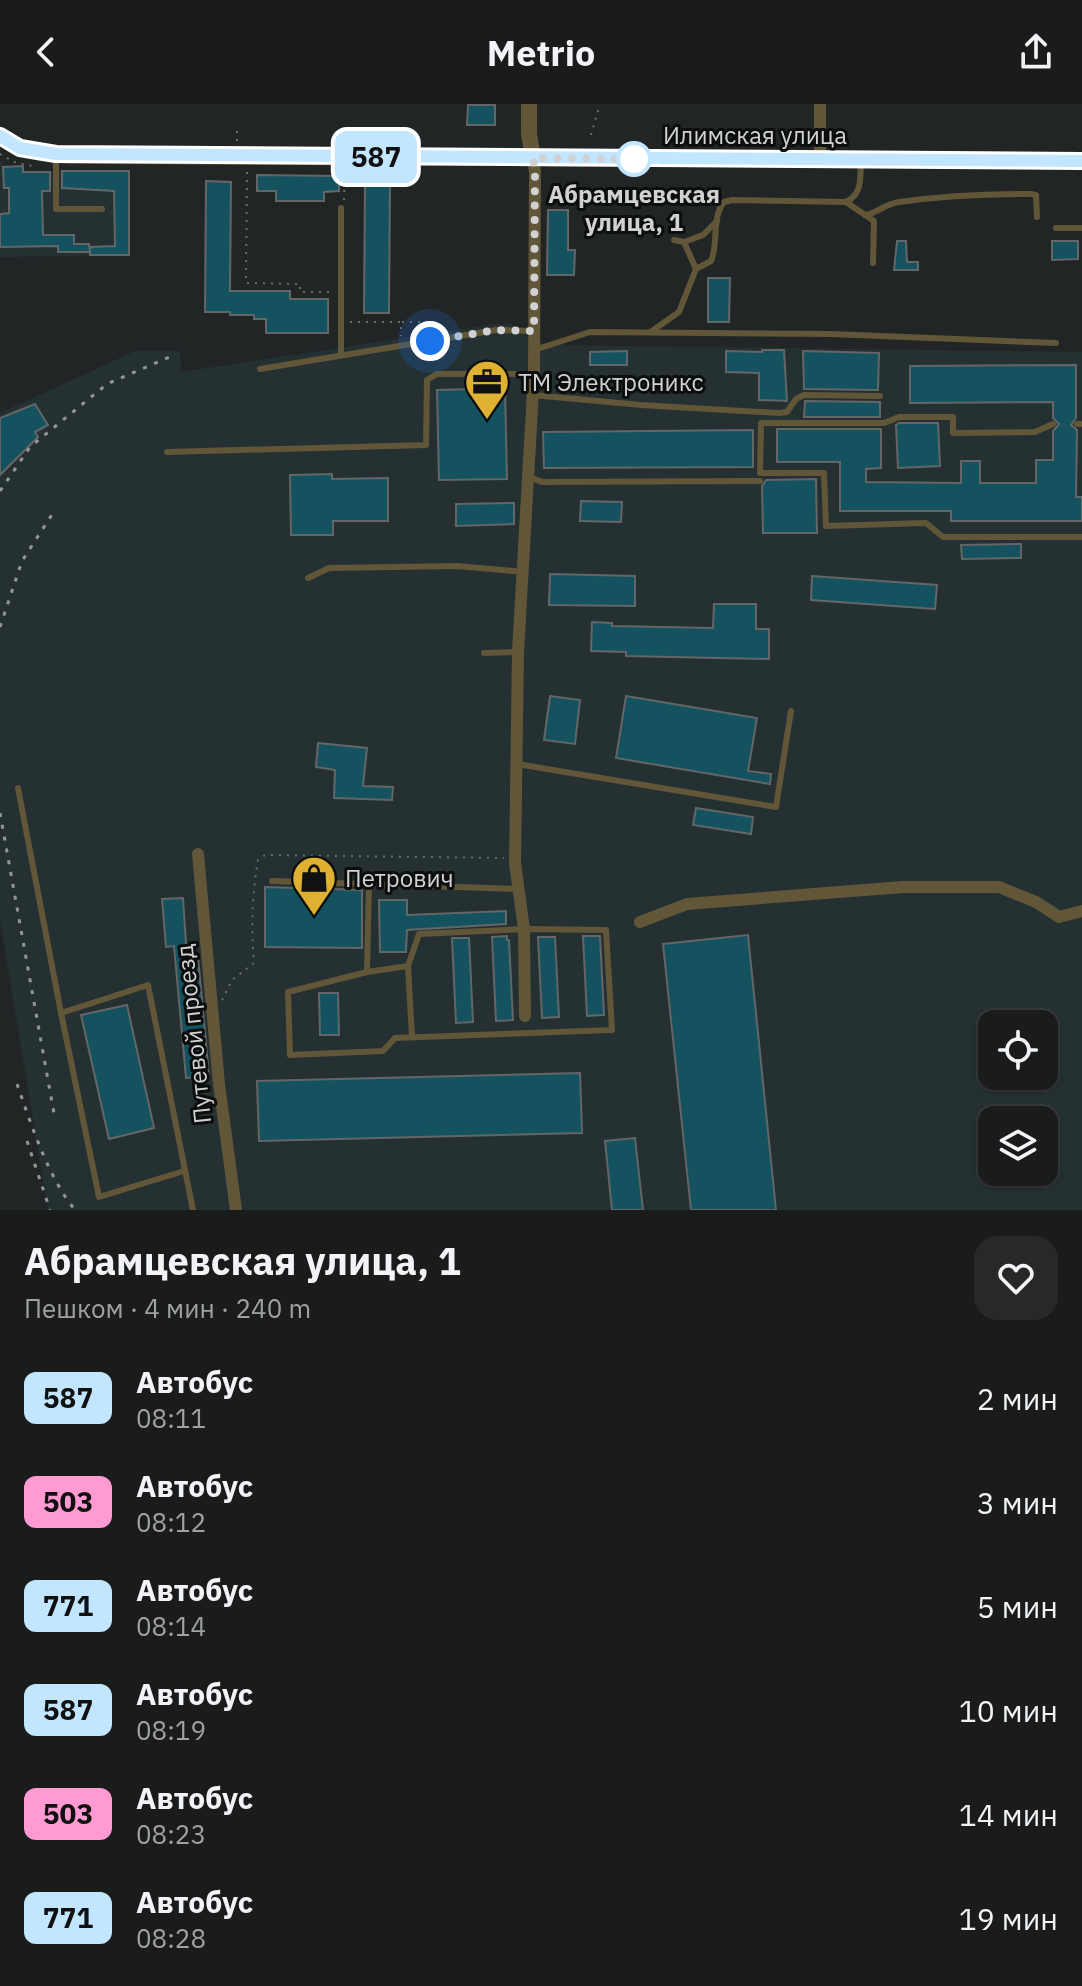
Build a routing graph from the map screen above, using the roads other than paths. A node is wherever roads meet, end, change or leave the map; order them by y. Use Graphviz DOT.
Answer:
graph roads {
  1 [pos="529,104"];
  2 [pos="820,104"];
  3 [pos="0,136"];
  4 [pos="56,154"];
  5 [pos="533,158"];
  6 [pos="820,159"];
  7 [pos="861,160"];
  8 [pos="1082,161"];
  9 [pos="846,202"];
  10 [pos="341,208"];
  11 [pos="102,209"];
  12 [pos="865,215"];
  13 [pos="1037,217"];
  14 [pos="717,221"];
  15 [pos="1056,228"];
  16 [pos="1082,228"];
  17 [pos="674,240"];
  18 [pos="684,242"];
  19 [pos="873,263"];
  20 [pos="696,269"];
  21 [pos="534,331"];
  22 [pos="648,333"];
  23 [pos="1056,343"];
  24 [pos="534,350"];
  25 [pos="341,355"];
  26 [pos="260,369"];
  27 [pos="534,374"];
  28 [pos="533,395"];
  29 [pos="880,396"];
  30 [pos="1053,424"];
  31 [pos="167,452"];
  32 [pos="529,477"];
  33 [pos="760,481"];
  34 [pos="1082,537"];
  35 [pos="524,572"];
  36 [pos="308,578"];
  37 [pos="518,652"];
  38 [pos="484,653"];
  39 [pos="791,711"];
  40 [pos="517,764"];
  41 [pos="18,788"];
  42 [pos="198,854"];
  43 [pos="272,881"];
  44 [pos="369,884"];
  45 [pos="519,889"];
  46 [pos="1082,911"];
  47 [pos="640,922"];
  48 [pos="524,929"];
  49 [pos="408,966"];
  50 [pos="367,972"];
  51 [pos="61,1013"];
  52 [pos="525,1016"];
  53 [pos="412,1037"];
  54 [pos="184,1171"];
  55 [pos="193,1210"];
  56 [pos="236,1210"];
  1 -- 5 [label="street"];
  2 -- 6 [label="street"];
  3 -- 4 [label="street, Илимская улица"];
  4 -- 5 [label="street, Илимская улица"];
  4 -- 11 [label="lane"];
  5 -- 6 [label="street, Илимская улица"];
  5 -- 21 [label="street"];
  6 -- 7 [label="street, Илимская улица"];
  7 -- 8 [label="street, Илимская улица"];
  7 -- 9 [label="lane"];
  9 -- 12 [label="lane"];
  9 -- 14 [label="lane"];
  10 -- 25 [label="lane"];
  12 -- 13 [label="lane"];
  12 -- 19 [label="lane"];
  14 -- 18 [label="lane"];
  14 -- 20 [label="lane"];
  15 -- 16 [label="lane"];
  17 -- 18 [label="lane"];
  18 -- 20 [label="lane"];
  20 -- 22 [label="lane"];
  21 -- 24 [label="street"];
  21 -- 25 [label="lane"];
  22 -- 23 [label="lane"];
  22 -- 24 [label="lane"];
  24 -- 27 [label="street"];
  25 -- 26 [label="lane"];
  27 -- 28 [label="street"];
  27 -- 31 [label="lane"];
  28 -- 29 [label="lane"];
  28 -- 32 [label="street"];
  30 -- 34 [label="lane"];
  32 -- 33 [label="lane"];
  32 -- 35 [label="street"];
  35 -- 36 [label="lane"];
  35 -- 37 [label="street"];
  37 -- 38 [label="lane"];
  37 -- 40 [label="street"];
  39 -- 40 [label="lane"];
  40 -- 45 [label="street"];
  41 -- 51 [label="lane"];
  42 -- 56 [label="street, Путевой проезд"];
  43 -- 44 [label="lane"];
  44 -- 45 [label="lane"];
  44 -- 50 [label="lane"];
  45 -- 48 [label="street"];
  46 -- 47 [label="street"];
  48 -- 49 [label="lane"];
  48 -- 52 [label="street"];
  48 -- 53 [label="lane"];
  49 -- 50 [label="lane"];
  49 -- 53 [label="lane"];
  50 -- 53 [label="lane"];
  51 -- 54 [label="lane"];
  51 -- 54 [label="lane"];
  54 -- 55 [label="lane"];
}
